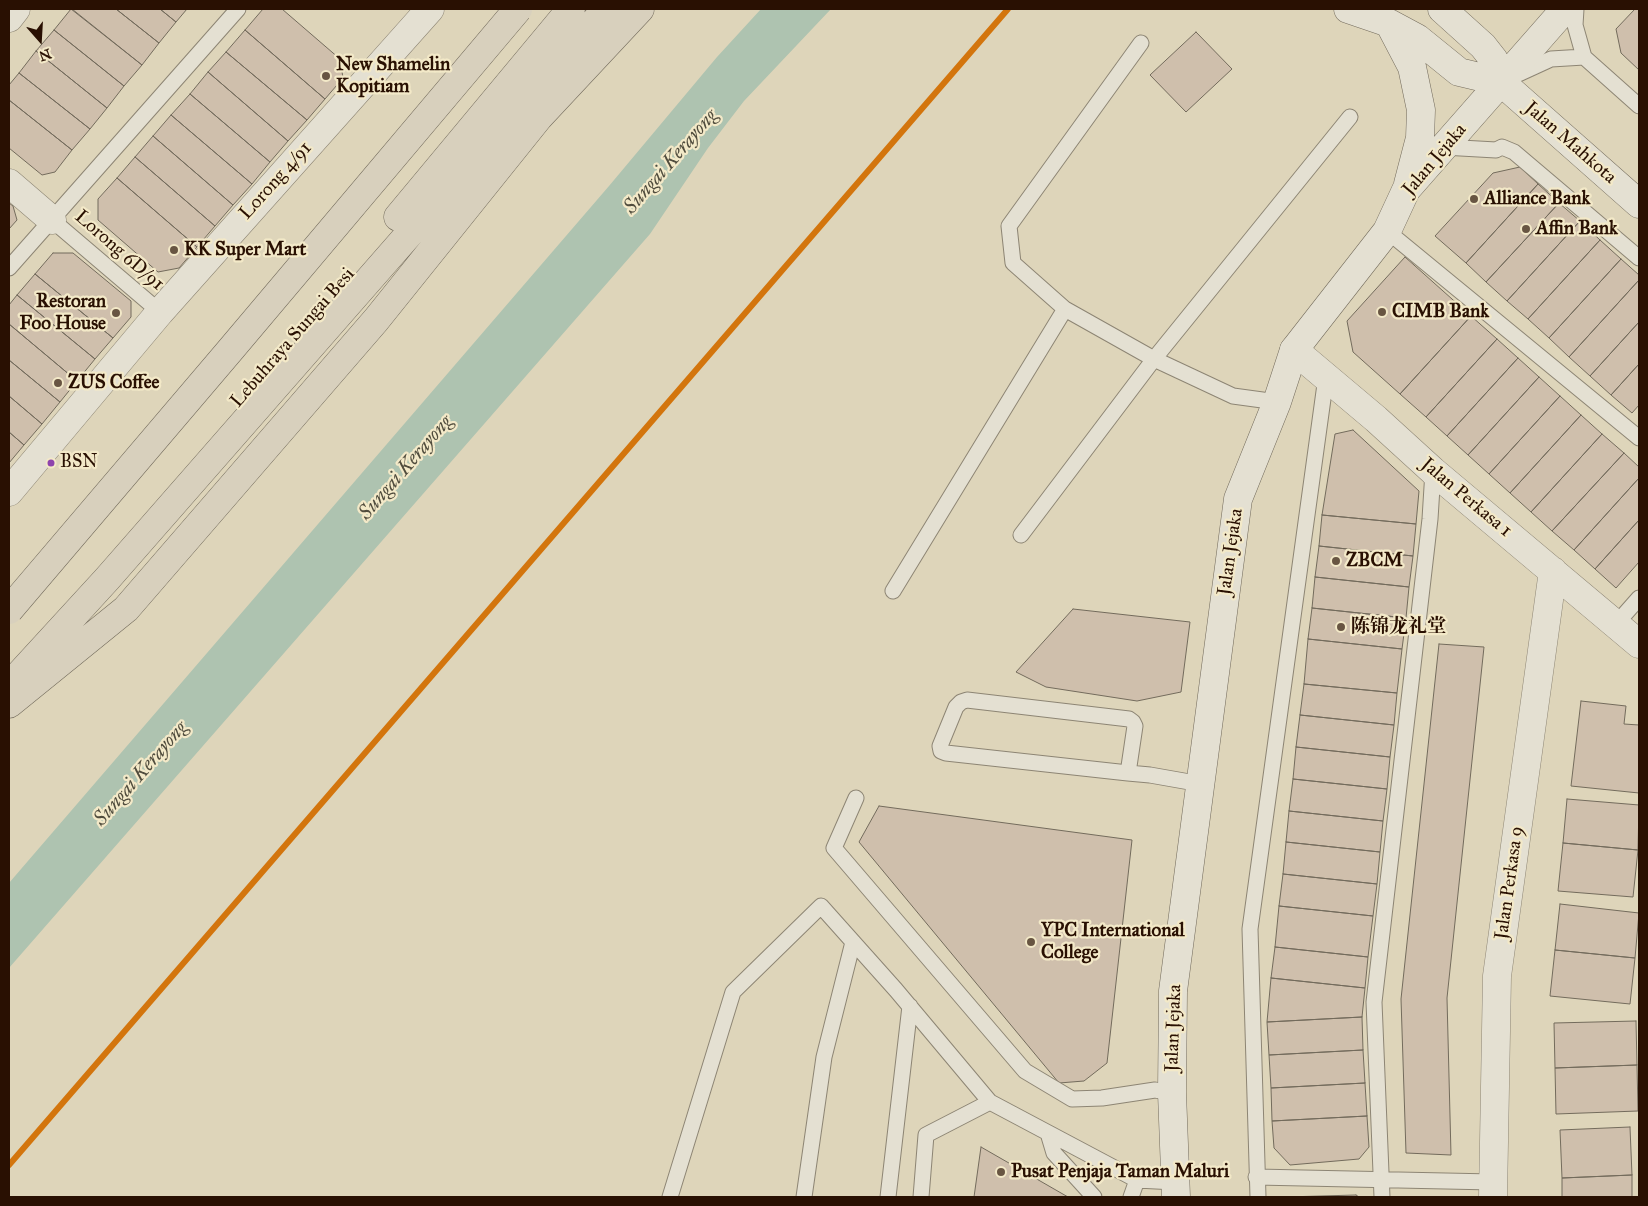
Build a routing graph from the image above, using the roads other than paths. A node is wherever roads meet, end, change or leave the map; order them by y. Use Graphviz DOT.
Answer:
graph roads {
  1 [pos="16,9"];
  2 [pos="238,9"];
  3 [pos="430,9"];
  4 [pos="518,9"];
  5 [pos="525,9"];
  6 [pos="571,9"];
  7 [pos="606,9"];
  8 [pos="640,9"];
  9 [pos="1349,9"];
  10 [pos="1442,9"];
  11 [pos="1565,9"];
  12 [pos="1576,9"];
  13 [pos="9,18"];
  14 [pos="1390,23"];
  15 [pos="1141,43"];
  16 [pos="1584,57"];
  17 [pos="1501,82"];
  18 [pos="1639,106"];
  19 [pos="1350,117"];
  20 [pos="1443,147"];
  21 [pos="9,183"];
  22 [pos="1406,190"];
  23 [pos="1639,204"];
  24 [pos="52,220"];
  25 [pos="1387,232"];
  26 [pos="1639,258"];
  27 [pos="9,268"];
  28 [pos="1065,309"];
  29 [pos="160,312"];
  30 [pos="1294,350"];
  31 [pos="1154,358"];
  32 [pos="1326,376"];
  33 [pos="1277,402"];
  34 [pos="1639,438"];
  35 [pos="1433,471"];
  36 [pos="9,492"];
  37 [pos="1021,535"];
  38 [pos="1553,571"];
  39 [pos="892,591"];
  40 [pos="1639,598"];
  41 [pos="9,599"];
  42 [pos="9,610"];
  43 [pos="1616,624"];
  44 [pos="1639,644"];
  45 [pos="9,663"];
  46 [pos="9,686"];
  47 [pos="9,704"];
  48 [pos="1128,773"];
  49 [pos="1201,784"];
  50 [pos="856,798"];
  51 [pos="853,942"];
  52 [pos="910,1006"];
  53 [pos="1172,1093"];
  54 [pos="990,1102"];
  55 [pos="1048,1133"];
  56 [pos="1256,1177"];
  57 [pos="1137,1180"];
  58 [pos="1382,1180"];
  59 [pos="1175,1190"];
  60 [pos="1493,1190"];
  61 [pos="670,1197"];
  62 [pos="804,1197"];
  63 [pos="888,1197"];
  64 [pos="921,1197"];
  65 [pos="1094,1197"];
  66 [pos="1130,1197"];
  67 [pos="1258,1197"];
  68 [pos="1382,1197"];
  1 -- 13 [label="street"];
  2 -- 24 [label="lane"];
  3 -- 29 [label="street, Lorong 4/91"];
  4 -- 42 [label="highway, Lebuhraya Sungai Besi, bridge"];
  5 -- 41 [label="highway"];
  6 -- 45 [label="highway, Lebuhraya Sungai Besi"];
  7 -- 46 [label="highway"];
  8 -- 47 [label="highway"];
  9 -- 14 [label="street, Jalan Mahkota"];
  10 -- 17 [label="street, Jalan Mahkota"];
  11 -- 17 [label="street, Jalan Jejaka"];
  12 -- 16 [label="lane"];
  14 -- 17 [label="street, Jalan Mahkota"];
  14 -- 22 [label="street"];
  15 -- 28 [label="lane"];
  16 -- 17 [label="lane, Jalan Mahkota"];
  16 -- 18 [label="lane"];
  17 -- 20 [label="street, Jalan Jejaka"];
  17 -- 23 [label="street, Jalan Mahkota"];
  19 -- 31 [label="lane"];
  20 -- 22 [label="street, Jalan Jejaka"];
  20 -- 26 [label="lane"];
  21 -- 24 [label="street"];
  22 -- 25 [label="street, Jalan Jejaka"];
  24 -- 27 [label="lane"];
  24 -- 29 [label="lane, Lorong 6D/91"];
  25 -- 30 [label="street, Jalan Jejaka"];
  25 -- 34 [label="lane"];
  28 -- 31 [label="lane"];
  28 -- 39 [label="lane"];
  29 -- 36 [label="street, Lorong 4/91"];
  30 -- 32 [label="street, Jalan Perkasa 1"];
  30 -- 33 [label="street, Jalan Jejaka"];
  31 -- 33 [label="lane"];
  31 -- 37 [label="lane"];
  32 -- 35 [label="street, Jalan Perkasa 1"];
  32 -- 56 [label="lane"];
  33 -- 49 [label="street, Jalan Jejaka"];
  35 -- 38 [label="street, Jalan Perkasa 1"];
  35 -- 58 [label="lane"];
  38 -- 43 [label="street, Jalan Perkasa 1"];
  38 -- 60 [label="street, Jalan Perkasa 9"];
  40 -- 43 [label="lane"];
  43 -- 44 [label="street, Jalan Perkasa 1"];
  48 -- 48 [label="lane"];
  48 -- 49 [label="lane"];
  49 -- 53 [label="street, Jalan Jejaka"];
  50 -- 53 [label="lane"];
  51 -- 52 [label="lane"];
  51 -- 61 [label="lane"];
  51 -- 62 [label="lane"];
  52 -- 54 [label="lane"];
  52 -- 63 [label="lane"];
  53 -- 59 [label="street, Jalan Jejaka"];
  54 -- 55 [label="lane"];
  54 -- 64 [label="lane"];
  55 -- 57 [label="lane"];
  55 -- 65 [label="lane"];
  56 -- 58 [label="lane"];
  56 -- 67 [label="lane"];
  57 -- 59 [label="lane"];
  57 -- 66 [label="lane"];
  58 -- 60 [label="lane"];
  58 -- 68 [label="lane"];
}
